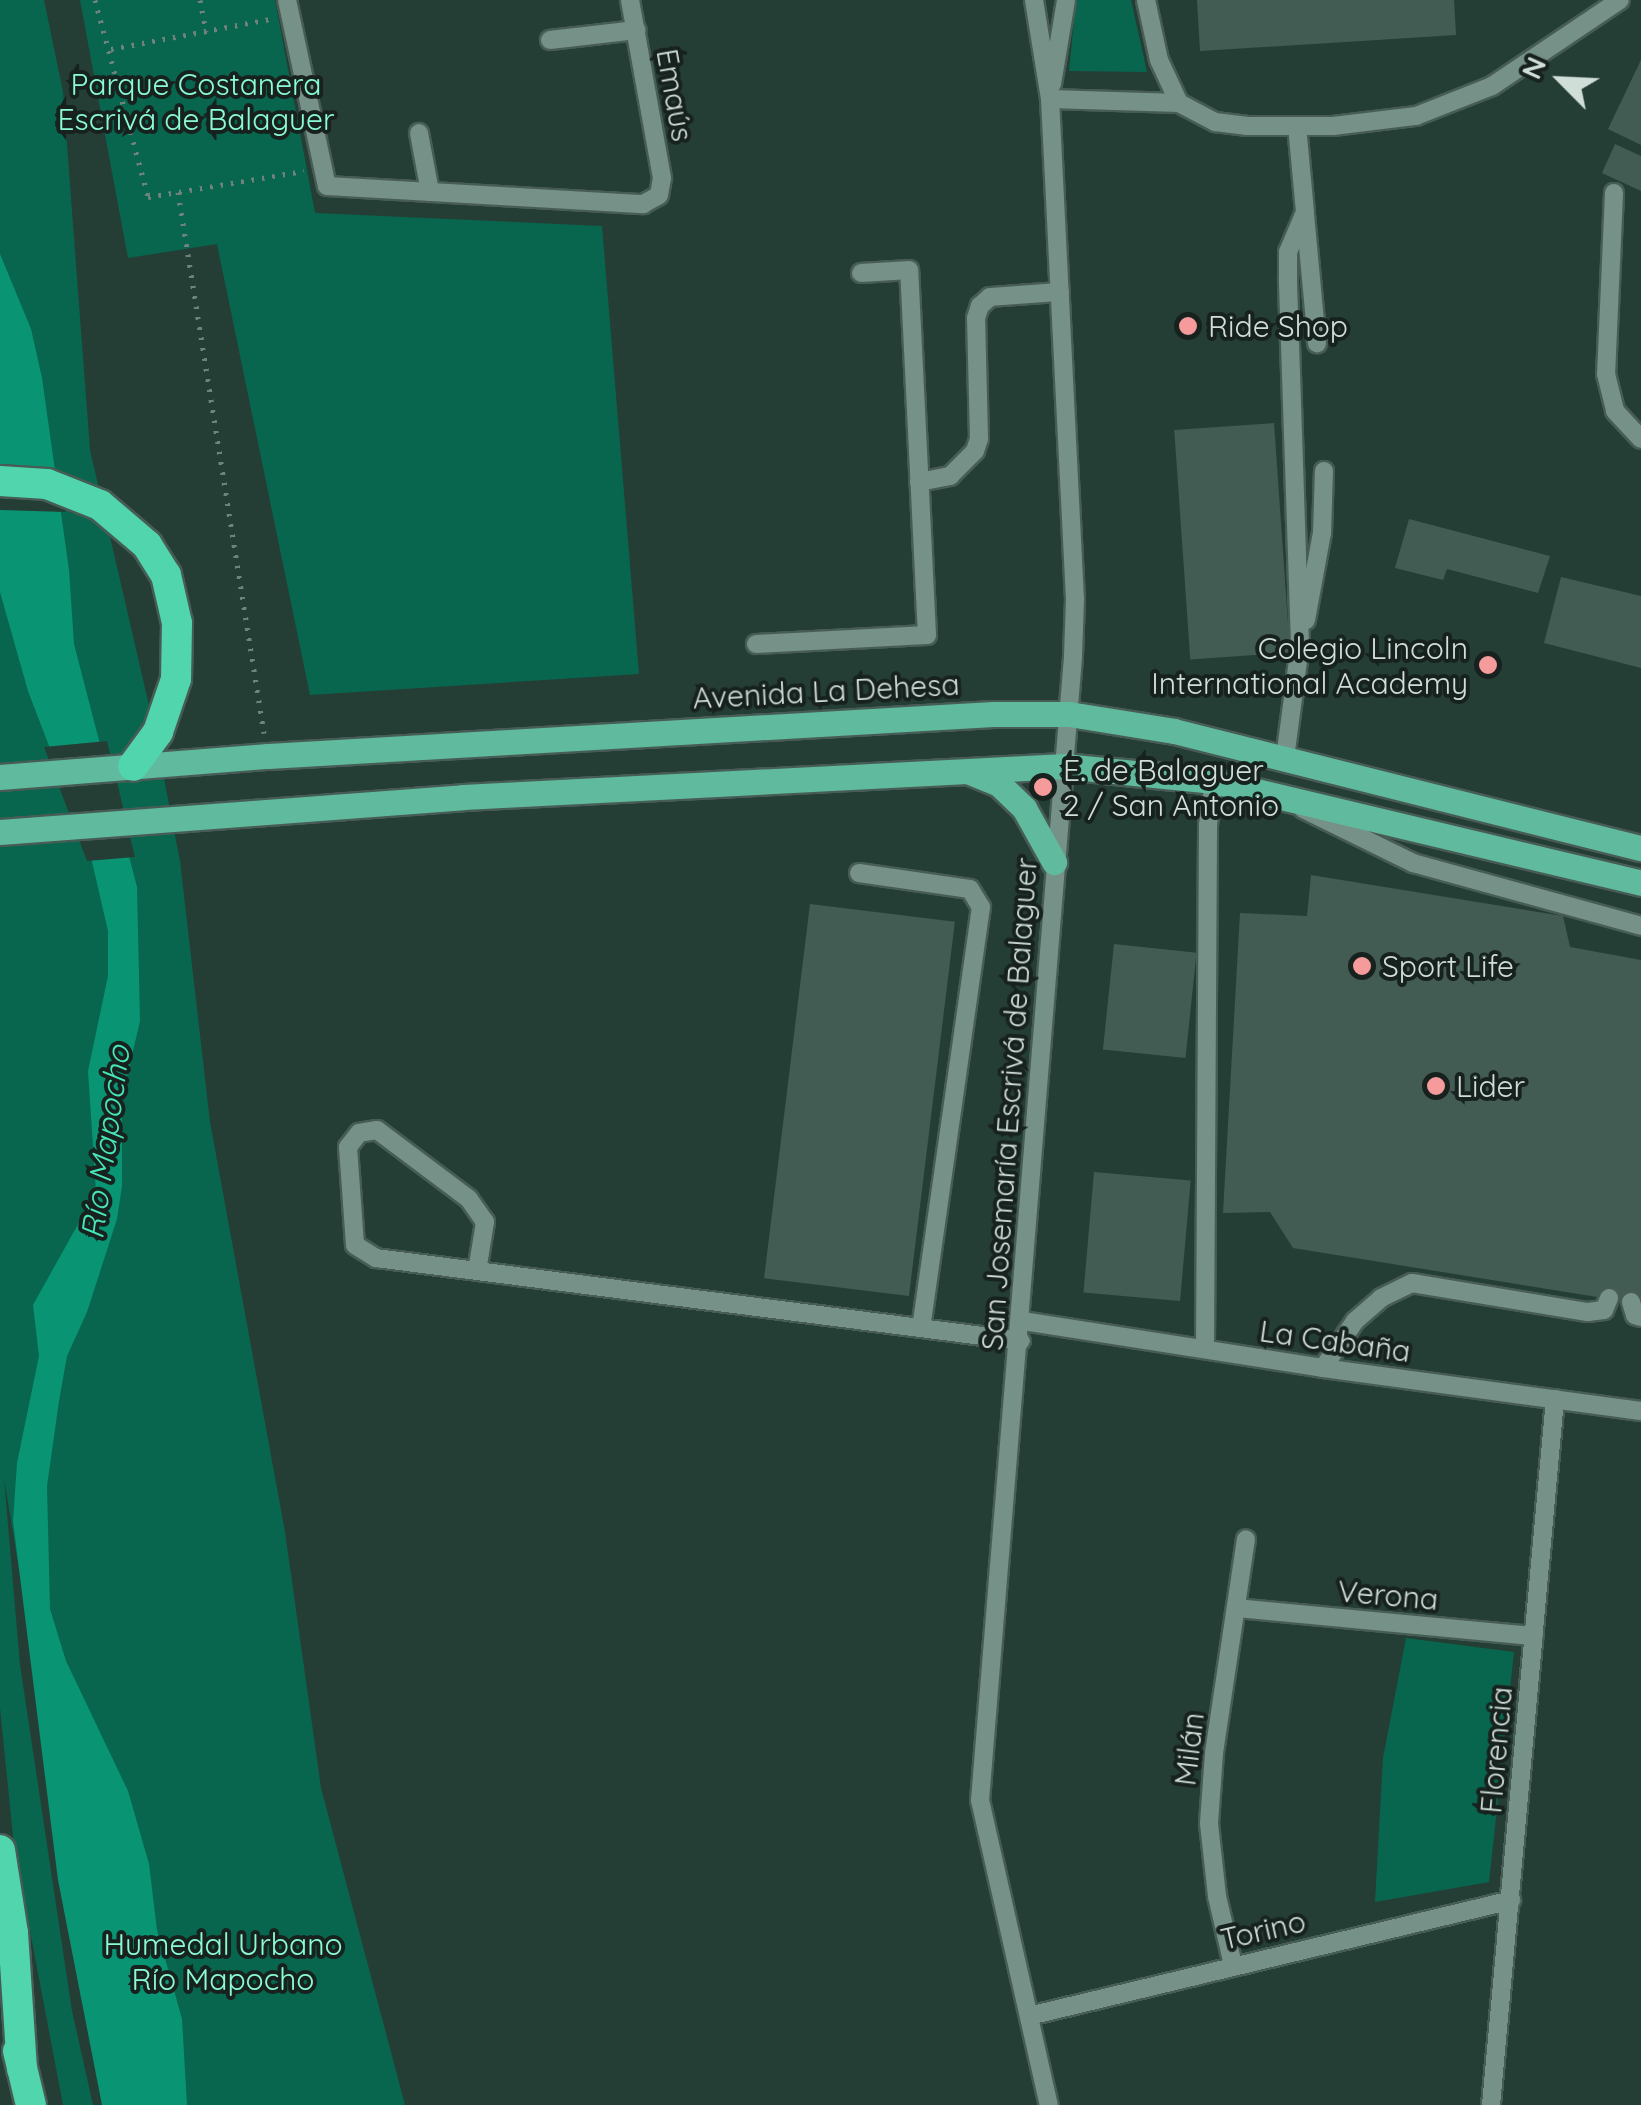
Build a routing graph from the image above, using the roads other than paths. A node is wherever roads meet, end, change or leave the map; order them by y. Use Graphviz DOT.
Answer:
graph roads {
  1 [pos="630,0"];
  2 [pos="1034,0"];
  3 [pos="1066,0"];
  4 [pos="1146,0"];
  5 [pos="1620,0"];
  6 [pos="289,8"];
  7 [pos="636,30"];
  8 [pos="550,40"];
  9 [pos="1050,99"];
  10 [pos="1179,103"];
  11 [pos="1297,126"];
  12 [pos="419,133"];
  13 [pos="430,192"];
  14 [pos="1614,193"];
  15 [pos="1304,212"];
  16 [pos="861,272"];
  17 [pos="1060,292"];
  18 [pos="1318,342"];
  19 [pos="1641,439"];
  20 [pos="1324,471"];
  21 [pos="0,481"];
  22 [pos="920,482"];
  23 [pos="756,644"];
  24 [pos="1300,645"];
  25 [pos="1068,714"];
  26 [pos="1285,758"];
  27 [pos="133,766"];
  28 [pos="1064,766"];
  29 [pos="967,771"];
  30 [pos="0,777"];
  31 [pos="1214,781"];
  32 [pos="1272,793"];
  33 [pos="0,832"];
  34 [pos="1641,848"];
  35 [pos="1054,862"];
  36 [pos="859,872"];
  37 [pos="1641,884"];
  38 [pos="1641,926"];
  39 [pos="477,1271"];
  40 [pos="1609,1298"];
  41 [pos="1023,1320"];
  42 [pos="921,1327"];
  43 [pos="1021,1340"];
  44 [pos="1205,1350"];
  45 [pos="1323,1368"];
  46 [pos="1555,1400"];
  47 [pos="1641,1411"];
  48 [pos="1246,1539"];
  49 [pos="1236,1608"];
  50 [pos="1534,1636"];
  51 [pos="0,1850"];
  52 [pos="1510,1900"];
  53 [pos="1233,1966"];
  54 [pos="0,1970"];
  55 [pos="1029,2016"];
  56 [pos="22,2068"];
  57 [pos="31,2105"];
  58 [pos="1048,2105"];
  59 [pos="1491,2105"];
  1 -- 7 [label="street, Emaús"];
  2 -- 9 [label="street, San Josemaría Escrivá de Balaguer"];
  3 -- 9 [label="street, San Josemaría Escrivá de Balaguer"];
  4 -- 10 [label="street"];
  5 -- 11 [label="street"];
  6 -- 13 [label="street"];
  7 -- 8 [label="street"];
  7 -- 13 [label="street, Emaús"];
  9 -- 10 [label="street"];
  9 -- 17 [label="street, San Josemaría Escrivá de Balaguer"];
  10 -- 11 [label="street"];
  11 -- 15 [label="street"];
  12 -- 13 [label="street"];
  14 -- 19 [label="street"];
  15 -- 18 [label="street"];
  15 -- 24 [label="street"];
  16 -- 22 [label="street"];
  17 -- 22 [label="street"];
  17 -- 25 [label="street, San Josemaría Escrivá de Balaguer"];
  20 -- 24 [label="street"];
  21 -- 27 [label="highway"];
  22 -- 23 [label="street"];
  24 -- 26 [label="street"];
  25 -- 26 [label="main road, Avenida La Dehesa"];
  25 -- 27 [label="main road, Avenida La Dehesa"];
  25 -- 28 [label="street, San Josemaría Escrivá de Balaguer"];
  26 -- 34 [label="main road, Avenida La Dehesa"];
  27 -- 30 [label="main road, Avenida La Dehesa"];
  28 -- 29 [label="main road"];
  28 -- 31 [label="main road"];
  28 -- 35 [label="street, San Josemaría Escrivá de Balaguer"];
  29 -- 33 [label="main road"];
  29 -- 35 [label="main road"];
  31 -- 32 [label="main road"];
  31 -- 44 [label="street"];
  32 -- 37 [label="main road"];
  32 -- 38 [label="street"];
  35 -- 41 [label="street, San Josemaría Escrivá de Balaguer"];
  36 -- 42 [label="street"];
  39 -- 39 [label="street"];
  39 -- 42 [label="street"];
  40 -- 45 [label="street"];
  41 -- 43 [label="street, San Josemaría Escrivá de Balaguer"];
  41 -- 44 [label="street, La Cabaña"];
  42 -- 43 [label="street"];
  43 -- 55 [label="street, San Josemaría Escrivá de Balaguer"];
  44 -- 45 [label="street, La Cabaña"];
  45 -- 46 [label="street, La Cabaña"];
  46 -- 47 [label="street, La Cabaña"];
  46 -- 50 [label="street, Florencia"];
  48 -- 49 [label="street, Milán"];
  49 -- 50 [label="street, Verona"];
  49 -- 53 [label="street, Milán"];
  50 -- 52 [label="street, Florencia"];
  51 -- 56 [label="highway"];
  52 -- 53 [label="street, Torino"];
  52 -- 59 [label="street, Florencia"];
  53 -- 55 [label="street, Torino"];
  54 -- 56 [label="highway"];
  55 -- 58 [label="street, San Josemaría Escrivá de Balaguer"];
  56 -- 57 [label="highway"];
}
